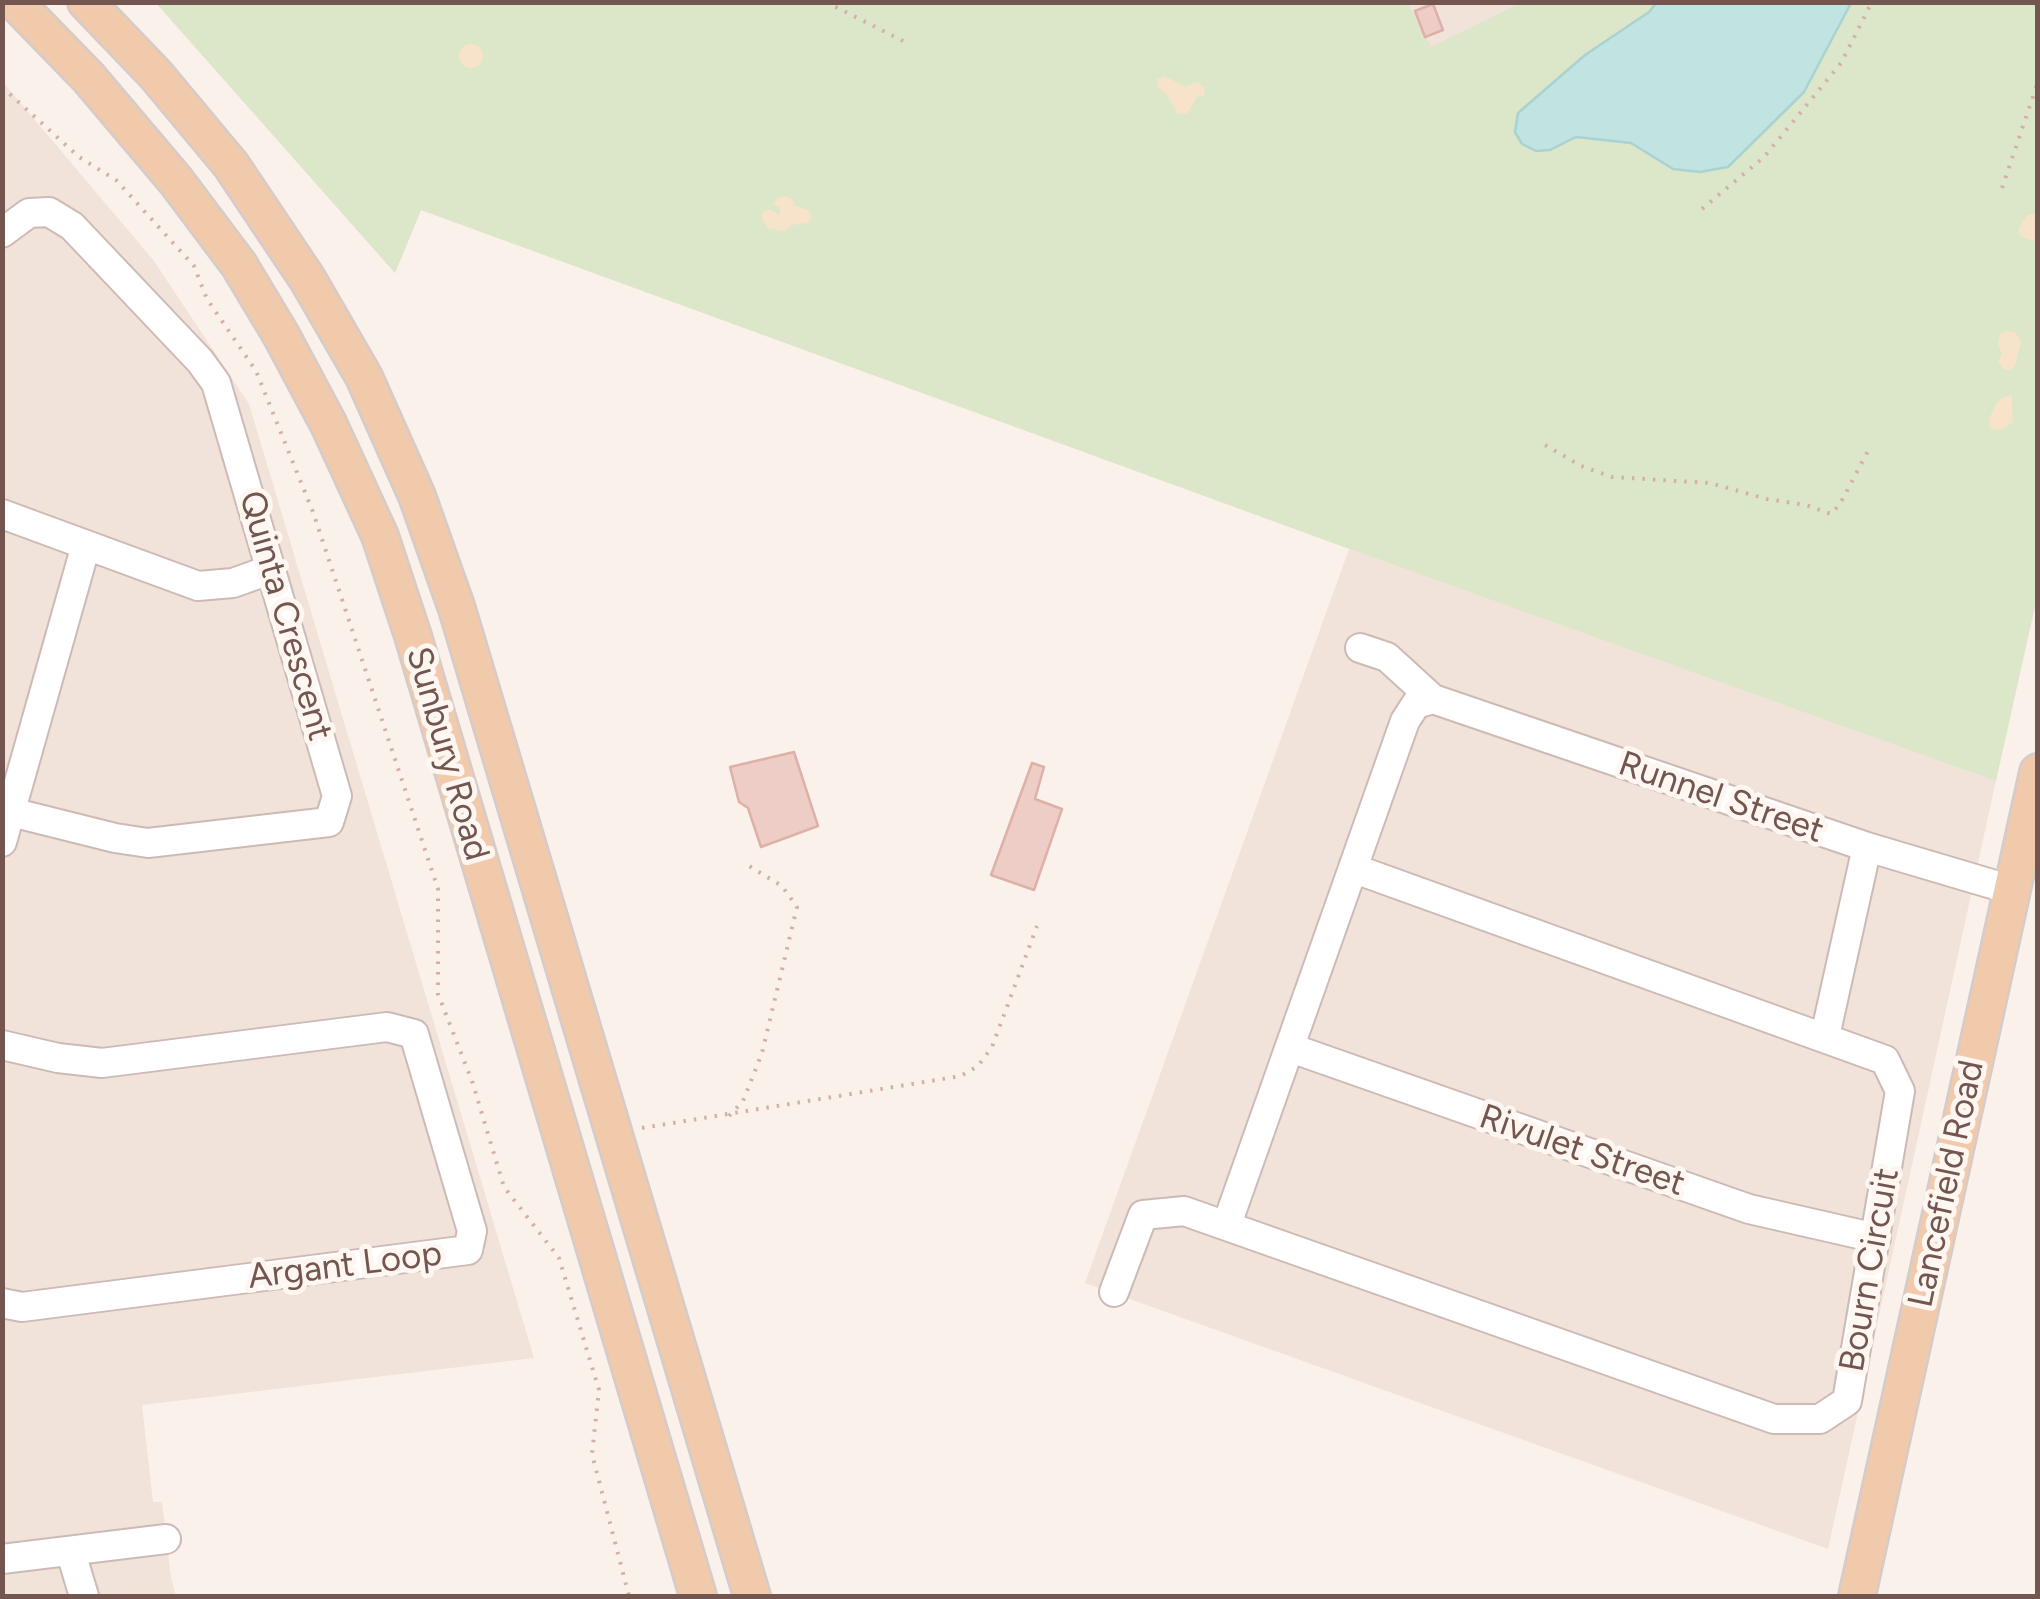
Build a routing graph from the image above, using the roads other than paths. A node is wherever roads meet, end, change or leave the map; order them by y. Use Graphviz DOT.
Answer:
graph roads {
  1 [pos="15,2"];
  2 [pos="86,2"];
  3 [pos="2,233"];
  4 [pos="2,514"];
  5 [pos="86,545"];
  6 [pos="272,570"];
  7 [pos="1360,648"];
  8 [pos="1434,699"];
  9 [pos="2038,772"];
  10 [pos="11,812"];
  11 [pos="2,842"];
  12 [pos="1866,847"];
  13 [pos="1355,869"];
  14 [pos="2012,890"];
  15 [pos="1824,1036"];
  16 [pos="2,1045"];
  17 [pos="1291,1048"];
  18 [pos="1227,1224"];
  19 [pos="1876,1238"];
  20 [pos="1114,1292"];
  21 [pos="4,1307"];
  22 [pos="166,1539"];
  23 [pos="70,1553"];
  24 [pos="2,1559"];
  25 [pos="84,1596"];
  26 [pos="698,1596"];
  27 [pos="752,1596"];
  28 [pos="1857,1596"];
  1 -- 26 [label="main road, Sunbury Road"];
  2 -- 27 [label="main road, Sunbury Road"];
  3 -- 6 [label="street, Quinta Crescent"];
  4 -- 5 [label="street"];
  5 -- 6 [label="street"];
  5 -- 10 [label="street"];
  6 -- 10 [label="street, Quinta Crescent"];
  7 -- 8 [label="street, Runnel Street"];
  8 -- 12 [label="street, Runnel Street"];
  8 -- 13 [label="street"];
  9 -- 14 [label="main road, Lancefield Road"];
  10 -- 11 [label="street"];
  12 -- 14 [label="street, Runnel Street"];
  12 -- 15 [label="street"];
  13 -- 15 [label="street, Bourn Circuit"];
  13 -- 17 [label="street"];
  14 -- 28 [label="main road, Lancefield Road"];
  15 -- 19 [label="street, Bourn Circuit"];
  16 -- 21 [label="street, Argant Loop"];
  17 -- 18 [label="street"];
  17 -- 19 [label="street, Rivulet Street"];
  18 -- 19 [label="street, Bourn Circuit"];
  18 -- 20 [label="street, Bourn Circuit"];
  22 -- 23 [label="street"];
  23 -- 24 [label="street"];
  23 -- 25 [label="street"];
}
